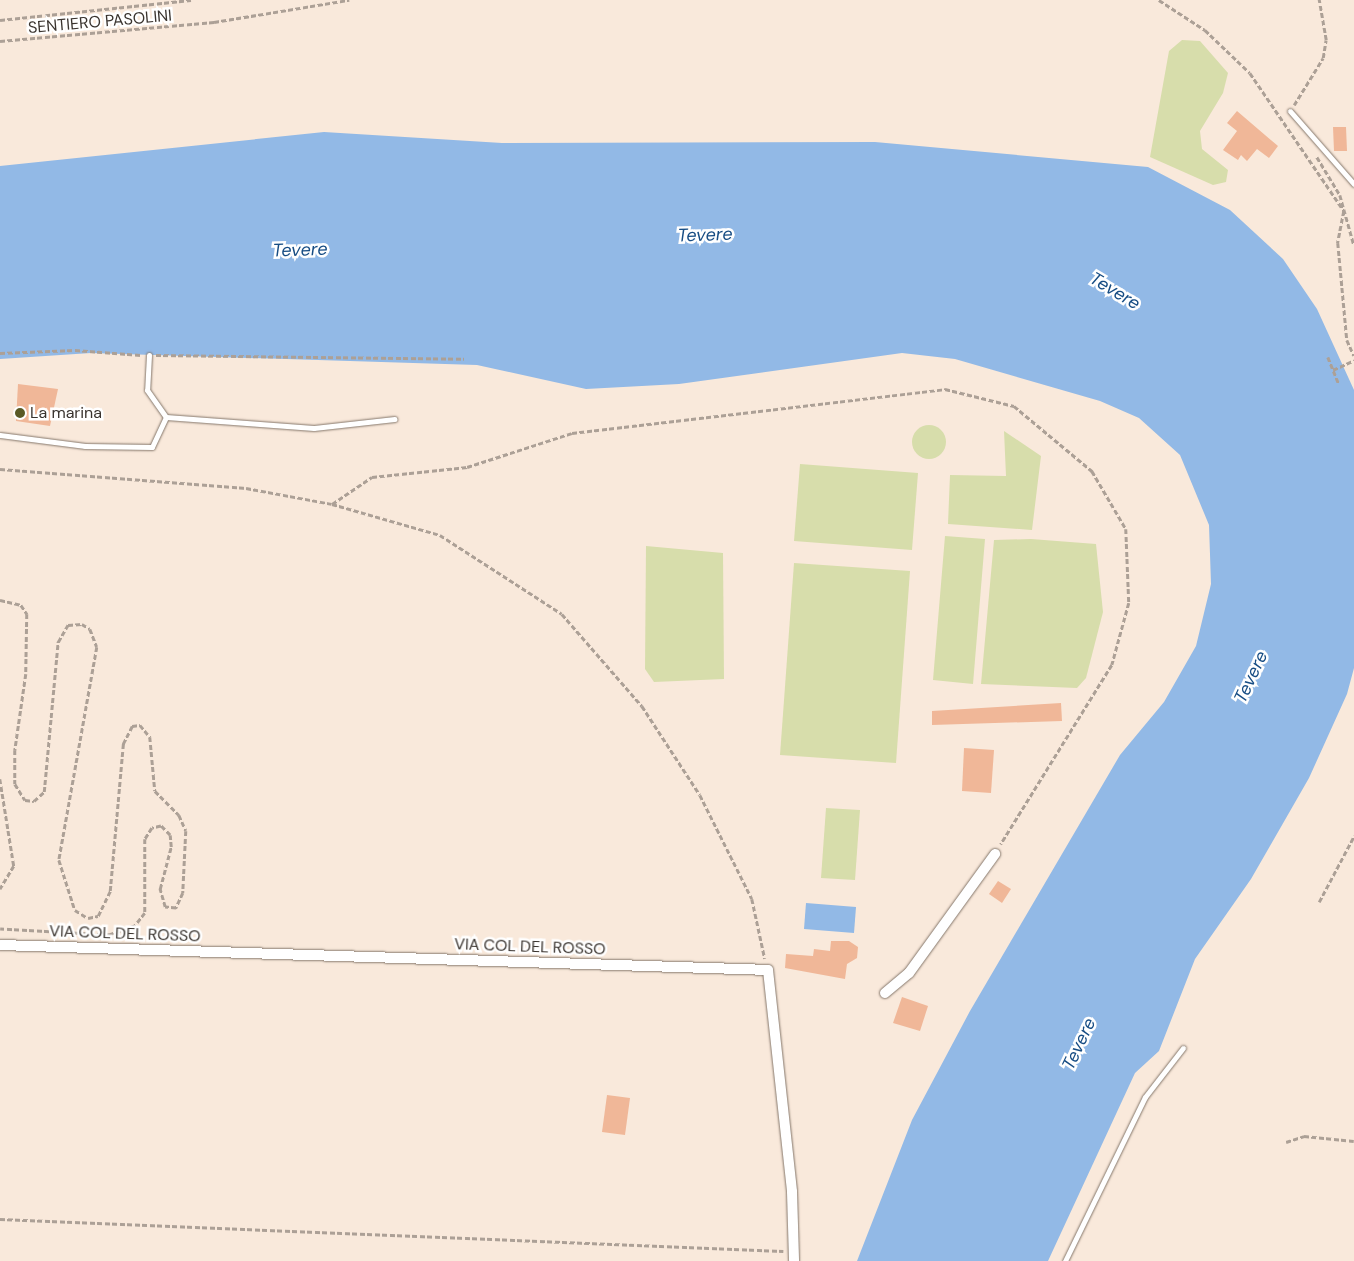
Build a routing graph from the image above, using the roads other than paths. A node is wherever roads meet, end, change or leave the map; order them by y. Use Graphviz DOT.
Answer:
graph roads {
  1 [pos="1290,111"];
  2 [pos="1354,184"];
  3 [pos="149,355"];
  4 [pos="166,417"];
  5 [pos="394,420"];
  6 [pos="0,435"];
  7 [pos="995,854"];
  8 [pos="0,945"];
  9 [pos="885,994"];
  10 [pos="1182,1048"];
  11 [pos="794,1256"];
  12 [pos="1065,1261"];
  1 -- 2 [label="lane"];
  3 -- 4 [label="lane"];
  4 -- 5 [label="lane"];
  4 -- 6 [label="lane"];
  7 -- 9 [label="street"];
  8 -- 11 [label="street, VIA COL DEL ROSSO"];
  10 -- 12 [label="lane"];
}
